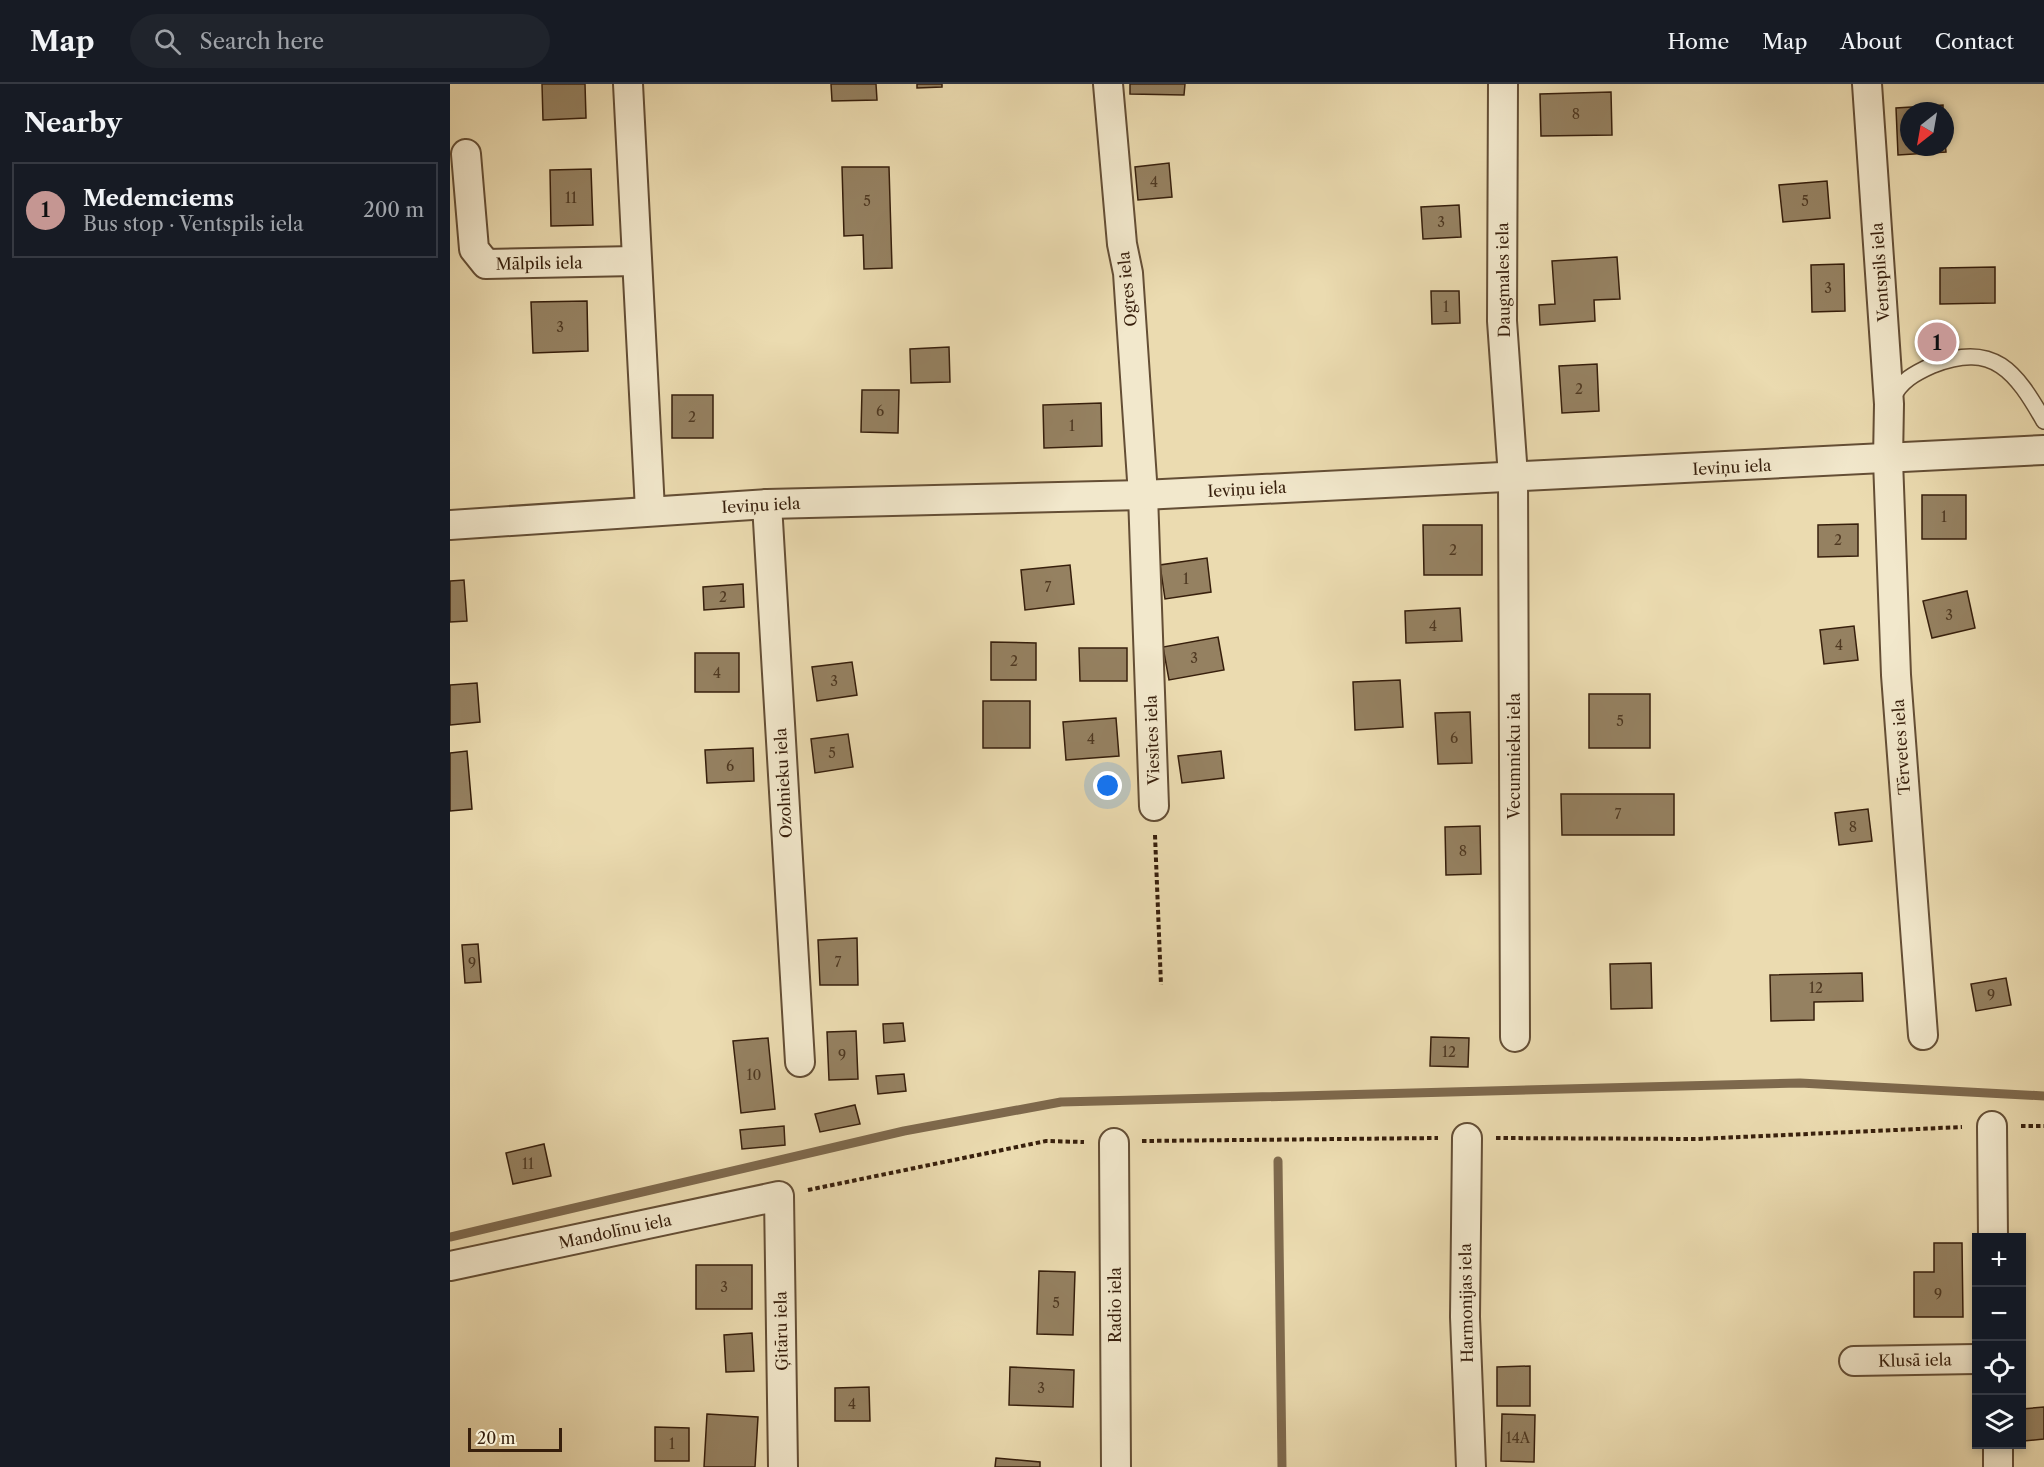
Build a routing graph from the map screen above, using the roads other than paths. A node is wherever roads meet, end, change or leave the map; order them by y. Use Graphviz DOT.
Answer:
graph roads {
  1 [pos="628,84"];
  2 [pos="1108,84"];
  3 [pos="1503,84"];
  4 [pos="1868,84"];
  5 [pos="466,154"];
  6 [pos="635,261"];
  7 [pos="1889,404"];
  8 [pos="2044,421"];
  9 [pos="2044,450"];
  10 [pos="1888,460"];
  11 [pos="1513,476"];
  12 [pos="1143,495"];
  13 [pos="767,504"];
  14 [pos="650,510"];
  15 [pos="450,525"];
  16 [pos="1154,806"];
  17 [pos="1923,1035"];
  18 [pos="1515,1037"];
  19 [pos="800,1062"];
  20 [pos="1992,1126"];
  21 [pos="1467,1138"];
  22 [pos="1114,1143"];
  23 [pos="779,1196"];
  24 [pos="1993,1233"];
  25 [pos="450,1266"];
  26 [pos="1972,1359"];
  27 [pos="1854,1360"];
  28 [pos="1998,1449"];
  29 [pos="783,1467"];
  30 [pos="1116,1467"];
  31 [pos="1471,1467"];
  32 [pos="1998,1467"];
  1 -- 6 [label="street"];
  2 -- 12 [label="street, Ogres iela"];
  3 -- 11 [label="street, Daugmales iela"];
  4 -- 7 [label="street, Ventspils iela"];
  5 -- 6 [label="street, Mālpils iela"];
  6 -- 14 [label="street"];
  7 -- 8 [label="lane"];
  7 -- 10 [label="street, Ventspils iela"];
  9 -- 10 [label="street, Ieviņu iela"];
  10 -- 11 [label="street, Ieviņu iela"];
  10 -- 17 [label="street, Tērvetes iela"];
  11 -- 12 [label="street, Ieviņu iela"];
  11 -- 18 [label="street, Vecumnieku iela"];
  12 -- 13 [label="street, Ieviņu iela"];
  12 -- 16 [label="street, Viesītes iela"];
  13 -- 14 [label="street, Ieviņu iela"];
  13 -- 19 [label="street, Ozolnieku iela"];
  14 -- 15 [label="street, Ieviņu iela"];
  20 -- 24 [label="street"];
  21 -- 31 [label="street, Harmonijas iela"];
  22 -- 30 [label="street, Radio iela"];
  23 -- 25 [label="street, Mandolīnu iela"];
  23 -- 29 [label="street, Ģitāru iela"];
  26 -- 27 [label="street, Klusā iela"];
  28 -- 32 [label="street"];
}
